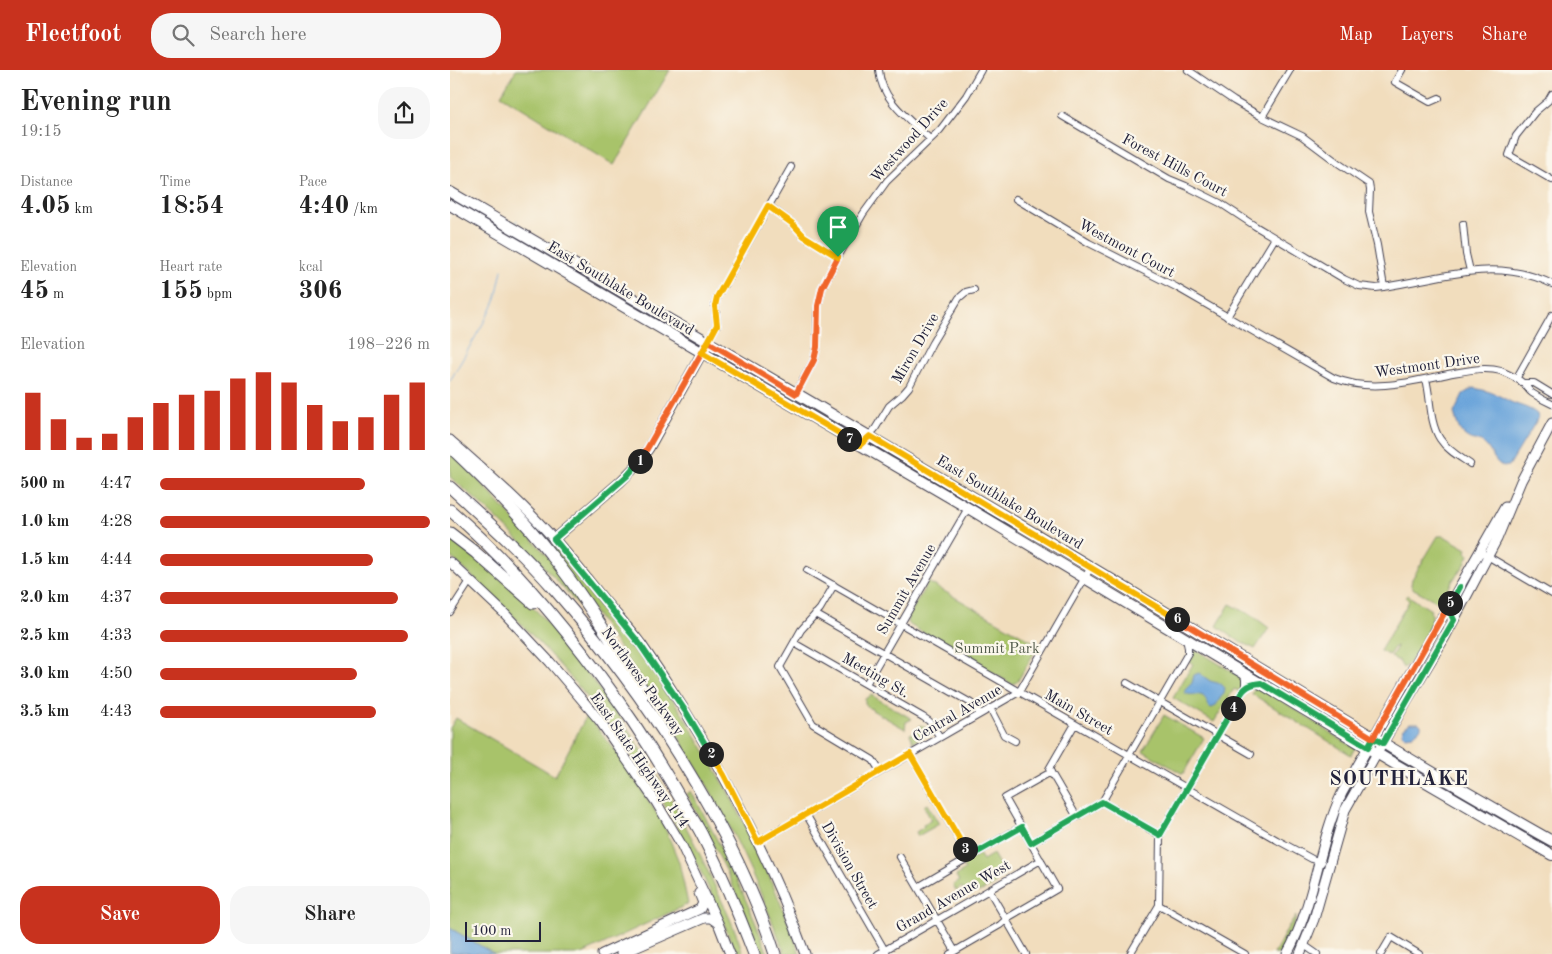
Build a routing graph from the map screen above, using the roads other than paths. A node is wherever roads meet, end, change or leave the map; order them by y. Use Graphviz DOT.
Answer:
graph roads {
  1 [pos="879,70"];
  2 [pos="981,70"];
  3 [pos="1188,70"];
  4 [pos="1290,70"];
  5 [pos="1402,70"];
  6 [pos="1552,94"];
  7 [pos="1438,98"];
  8 [pos="1062,116"];
  9 [pos="1262,117"];
  10 [pos="930,139"];
  11 [pos="791,167"];
  12 [pos="1552,180"];
  13 [pos="450,192"];
  14 [pos="1016,199"];
  15 [pos="450,205"];
  16 [pos="768,206"];
  17 [pos="1463,224"];
  18 [pos="1275,238"];
  19 [pos="838,257"];
  20 [pos="1470,271"];
  21 [pos="1552,284"];
  22 [pos="1384,287"];
  23 [pos="974,290"];
  24 [pos="1552,315"];
  25 [pos="1227,316"];
  26 [pos="708,342"];
  27 [pos="702,353"];
  28 [pos="1426,378"];
  29 [pos="1516,379"];
  30 [pos="1524,383"];
  31 [pos="796,394"];
  32 [pos="1552,394"];
  33 [pos="1552,404"];
  34 [pos="1552,423"];
  35 [pos="870,436"];
  36 [pos="450,440"];
  37 [pos="860,445"];
  38 [pos="450,447"];
  39 [pos="1470,464"];
  40 [pos="450,487"];
  41 [pos="968,508"];
  42 [pos="450,510"];
  43 [pos="450,533"];
  44 [pos="554,539"];
  45 [pos="1484,554"];
  46 [pos="450,562"];
  47 [pos="1091,567"];
  48 [pos="807,570"];
  49 [pos="1085,578"];
  50 [pos="470,581"];
  51 [pos="834,585"];
  52 [pos="1460,587"];
  53 [pos="1552,594"];
  54 [pos="450,612"];
  55 [pos="1445,612"];
  56 [pos="815,614"];
  57 [pos="1454,620"];
  58 [pos="901,624"];
  59 [pos="1186,638"];
  60 [pos="794,643"];
  61 [pos="1440,646"];
  62 [pos="1202,648"];
  63 [pos="883,653"];
  64 [pos="1188,653"];
  65 [pos="587,657"];
  66 [pos="1242,672"];
  67 [pos="1127,683"];
  68 [pos="1261,683"];
  69 [pos="866,684"];
  70 [pos="1245,687"];
  71 [pos="1019,692"];
  72 [pos="1160,701"];
  73 [pos="990,708"];
  74 [pos="980,714"];
  75 [pos="1075,724"];
  76 [pos="1217,734"];
  77 [pos="940,737"];
  78 [pos="1373,738"];
  79 [pos="668,740"];
  80 [pos="1015,740"];
  81 [pos="1383,743"];
  82 [pos="1368,747"];
  83 [pos="1377,753"];
  84 [pos="910,754"];
  85 [pos="1251,754"];
  86 [pos="1129,755"];
  87 [pos="880,771"];
  88 [pos="1050,772"];
  89 [pos="1186,788"];
  90 [pos="1102,802"];
  91 [pos="806,814"];
  92 [pos="1077,817"];
  93 [pos="1022,827"];
  94 [pos="1160,835"];
  95 [pos="704,838"];
  96 [pos="1552,841"];
  97 [pos="758,842"];
  98 [pos="1031,843"];
  99 [pos="682,844"];
  100 [pos="1552,855"];
  101 [pos="900,857"];
  102 [pos="969,857"];
  103 [pos="1041,860"];
  104 [pos="1320,861"];
  105 [pos="1324,881"];
  106 [pos="918,887"];
  107 [pos="989,890"];
  108 [pos="1159,905"];
  109 [pos="937,920"];
  110 [pos="1006,920"];
  111 [pos="718,923"];
  112 [pos="1302,950"];
  113 [pos="776,952"];
  114 [pos="886,952"];
  115 [pos="952,952"];
  116 [pos="602,954"];
  117 [pos="621,954"];
  118 [pos="730,954"];
  119 [pos="747,954"];
  120 [pos="754,954"];
  121 [pos="805,954"];
  122 [pos="878,954"];
  123 [pos="1026,954"];
  124 [pos="1130,954"];
  125 [pos="1245,954"];
  126 [pos="1287,954"];
  127 [pos="1317,954"];
  128 [pos="1382,954"];
  129 [pos="1419,954"];
  1 -- 10 [label="street"];
  2 -- 10 [label="street, Westwood Drive"];
  3 -- 9 [label="street"];
  4 -- 9 [label="street"];
  5 -- 7 [label="street"];
  6 -- 12 [label="street"];
  8 -- 18 [label="street, Forest Hills Court"];
  9 -- 22 [label="street"];
  10 -- 19 [label="street, Westwood Drive"];
  11 -- 16 [label="street"];
  13 -- 26 [label="main road, East Southlake Boulevard"];
  14 -- 25 [label="street, Westmont Court"];
  15 -- 27 [label="main road, East Southlake Boulevard"];
  16 -- 19 [label="street"];
  16 -- 26 [label="street"];
  17 -- 20 [label="street"];
  18 -- 22 [label="street, Forest Hills Court"];
  18 -- 25 [label="street"];
  19 -- 31 [label="street, Westwood Drive"];
  20 -- 21 [label="street, Forest Hills Court"];
  20 -- 22 [label="street, Forest Hills Court"];
  23 -- 35 [label="street, Miron Drive"];
  24 -- 29 [label="street"];
  25 -- 28 [label="street, Westmont Drive"];
  26 -- 27 [label="main road"];
  26 -- 31 [label="main road, East Southlake Boulevard"];
  27 -- 37 [label="main road, East Southlake Boulevard"];
  27 -- 44 [label="main road"];
  28 -- 29 [label="street, Westmont Drive"];
  28 -- 39 [label="street"];
  29 -- 30 [label="street, Westmont Drive"];
  30 -- 32 [label="street, Westmont Drive"];
  30 -- 33 [label="street, Westmont Drive"];
  31 -- 35 [label="main road, East Southlake Boulevard"];
  34 -- 45 [label="main road"];
  35 -- 37 [label="street, Miron Drive"];
  35 -- 47 [label="main road, East Southlake Boulevard"];
  36 -- 44 [label="main road"];
  37 -- 41 [label="main road, East Southlake Boulevard"];
  38 -- 79 [label="highway"];
  40 -- 79 [label="highway, Northwest Parkway"];
  41 -- 49 [label="main road, East Southlake Boulevard"];
  41 -- 58 [label="street, Summit Avenue"];
  42 -- 65 [label="highway, Northwest Parkway"];
  43 -- 65 [label="highway"];
  44 -- 97 [label="main road"];
  45 -- 52 [label="main road"];
  45 -- 53 [label="street"];
  45 -- 57 [label="main road"];
  46 -- 50 [label="main road, East State Highway 114"];
  47 -- 49 [label="street, Central Avenue"];
  47 -- 78 [label="main road, East Southlake Boulevard"];
  48 -- 51 [label="street, Main Street"];
  49 -- 59 [label="main road, East Southlake Boulevard"];
  49 -- 71 [label="street, Central Avenue"];
  50 -- 54 [label="street"];
  50 -- 99 [label="main road, East State Highway 114"];
  51 -- 56 [label="street"];
  51 -- 58 [label="street, Main Street"];
  52 -- 55 [label="main road"];
  52 -- 57 [label="main road"];
  55 -- 61 [label="main road"];
  55 -- 78 [label="main road"];
  56 -- 60 [label="street"];
  56 -- 63 [label="street"];
  57 -- 61 [label="main road"];
  58 -- 63 [label="street, Summit Avenue"];
  58 -- 71 [label="street, Main Street"];
  59 -- 62 [label="main road, East Southlake Boulevard"];
  59 -- 64 [label="street"];
  60 -- 69 [label="street, Meeting St."];
  60 -- 87 [label="street"];
  61 -- 81 [label="main road"];
  62 -- 64 [label="street"];
  62 -- 66 [label="main road, East Southlake Boulevard"];
  63 -- 69 [label="street, Summit Avenue"];
  63 -- 74 [label="street"];
  64 -- 72 [label="street"];
  65 -- 95 [label="highway, Northwest Parkway"];
  66 -- 68 [label="main road, East Southlake Boulevard"];
  66 -- 70 [label="street"];
  67 -- 72 [label="street"];
  68 -- 70 [label="street"];
  68 -- 82 [label="main road, East Southlake Boulevard"];
  69 -- 77 [label="street, Meeting St."];
  70 -- 76 [label="street"];
  71 -- 73 [label="street, Central Avenue"];
  71 -- 75 [label="street, Main Street"];
  72 -- 76 [label="street"];
  72 -- 86 [label="street"];
  73 -- 74 [label="street, Central Avenue"];
  73 -- 80 [label="street"];
  74 -- 77 [label="street, Central Avenue"];
  75 -- 86 [label="street, Main Street"];
  75 -- 88 [label="street"];
  76 -- 85 [label="street"];
  76 -- 89 [label="street"];
  77 -- 84 [label="street, Central Avenue"];
  78 -- 81 [label="main road, East Southlake Boulevard"];
  78 -- 82 [label="main road"];
  79 -- 113 [label="highway, Northwest Parkway"];
  81 -- 83 [label="main road"];
  81 -- 96 [label="main road, East Southlake Boulevard"];
  82 -- 83 [label="main road, East Southlake Boulevard"];
  82 -- 104 [label="main road"];
  83 -- 100 [label="main road, East Southlake Boulevard"];
  83 -- 105 [label="main road"];
  84 -- 87 [label="street, Central Avenue"];
  84 -- 102 [label="street"];
  86 -- 89 [label="street, Main Street"];
  86 -- 90 [label="street"];
  87 -- 91 [label="street, Central Avenue"];
  88 -- 92 [label="street"];
  88 -- 93 [label="street"];
  89 -- 94 [label="street"];
  89 -- 104 [label="street, Main Street"];
  90 -- 92 [label="street"];
  90 -- 94 [label="street"];
  91 -- 97 [label="street, Central Avenue"];
  91 -- 114 [label="street, Division Street"];
  92 -- 98 [label="street"];
  93 -- 98 [label="street"];
  93 -- 102 [label="street"];
  94 -- 108 [label="street"];
  95 -- 119 [label="highway"];
  95 -- 120 [label="highway, Northwest Parkway"];
  97 -- 121 [label="main road"];
  98 -- 103 [label="street"];
  99 -- 111 [label="main road, East State Highway 114"];
  99 -- 116 [label="main road"];
  101 -- 106 [label="street"];
  102 -- 106 [label="street"];
  103 -- 107 [label="street, Grand Avenue West"];
  103 -- 110 [label="street"];
  104 -- 105 [label="street"];
  104 -- 126 [label="main road"];
  105 -- 112 [label="main road"];
  106 -- 109 [label="street"];
  107 -- 109 [label="street, Grand Avenue West"];
  107 -- 110 [label="street"];
  108 -- 124 [label="street"];
  108 -- 125 [label="street"];
  109 -- 114 [label="street, Grand Avenue West"];
  109 -- 115 [label="street"];
  110 -- 115 [label="street"];
  110 -- 123 [label="street"];
  111 -- 117 [label="main road"];
  111 -- 118 [label="main road, East State Highway 114"];
  112 -- 127 [label="street"];
  114 -- 122 [label="street, Grand Avenue West"];
  128 -- 129 [label="street"];
}
